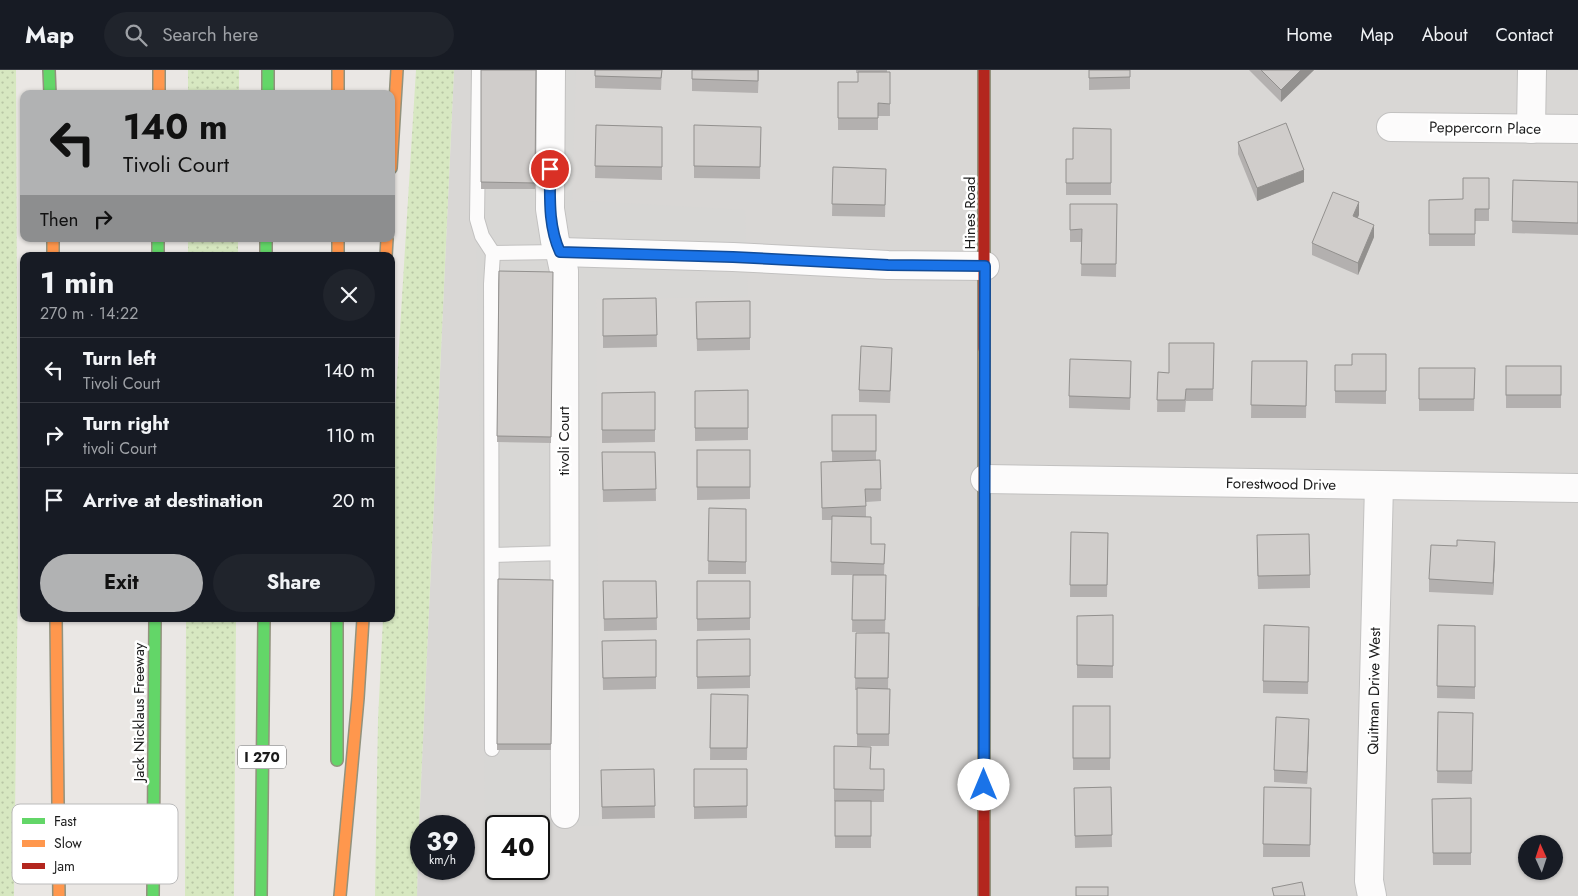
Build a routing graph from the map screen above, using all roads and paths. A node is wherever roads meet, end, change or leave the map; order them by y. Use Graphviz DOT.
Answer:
graph roads {
  1 [pos="49,70"];
  2 [pos="159,70"];
  3 [pos="268,70"];
  4 [pos="338,70"];
  5 [pos="397,70"];
  6 [pos="478,70"];
  7 [pos="551,70"];
  8 [pos="984,70"];
  9 [pos="1532,70"];
  10 [pos="50,90"];
  11 [pos="159,90"];
  12 [pos="268,90"];
  13 [pos="338,90"];
  14 [pos="395,103"];
  15 [pos="1391,127"];
  16 [pos="1531,129"];
  17 [pos="1578,129"];
  18 [pos="560,252"];
  19 [pos="493,253"];
  20 [pos="985,266"];
  21 [pos="985,479"];
  22 [pos="1379,485"];
  23 [pos="1578,488"];
  24 [pos="564,553"];
  25 [pos="492,555"];
  26 [pos="56,622"];
  27 [pos="65,622"];
  28 [pos="155,622"];
  29 [pos="264,622"];
  30 [pos="337,622"];
  31 [pos="363,622"];
  32 [pos="492,749"];
  33 [pos="337,767"];
  34 [pos="58,804"];
  35 [pos="64,804"];
  36 [pos="154,804"];
  37 [pos="337,807"];
  38 [pos="565,814"];
  39 [pos="261,896"];
  40 [pos="338,896"];
  41 [pos="984,896"];
  42 [pos="1372,896"];
  1 -- 10 [label="main road"];
  2 -- 11 [label="main road"];
  3 -- 12 [label="main road"];
  4 -- 13 [label="main road"];
  5 -- 14 [label="main road"];
  6 -- 19 [label="lane"];
  7 -- 18 [label="street, tivoli Court"];
  8 -- 20 [label="main road, Hines Road"];
  9 -- 16 [label="street"];
  15 -- 16 [label="street, Peppercorn Place"];
  16 -- 17 [label="street, Peppercorn Place"];
  18 -- 19 [label="lane"];
  18 -- 20 [label="street"];
  18 -- 24 [label="street, tivoli Court"];
  19 -- 25 [label="lane"];
  20 -- 21 [label="main road, Hines Road"];
  21 -- 22 [label="street, Forestwood Drive"];
  21 -- 41 [label="main road, Hines Road"];
  22 -- 23 [label="street, Forestwood Drive"];
  22 -- 42 [label="street, Quitman Drive West"];
  24 -- 25 [label="lane"];
  24 -- 38 [label="street, tivoli Court"];
  25 -- 32 [label="lane"];
  26 -- 34 [label="main road"];
  27 -- 35 [label="main road"];
  28 -- 36 [label="main road, Jack Nicklaus Freeway"];
  29 -- 39 [label="main road, I 270"];
  30 -- 33 [label="main road"];
  31 -- 40 [label="main road"];
  37 -- 40 [label="main road"];
}
